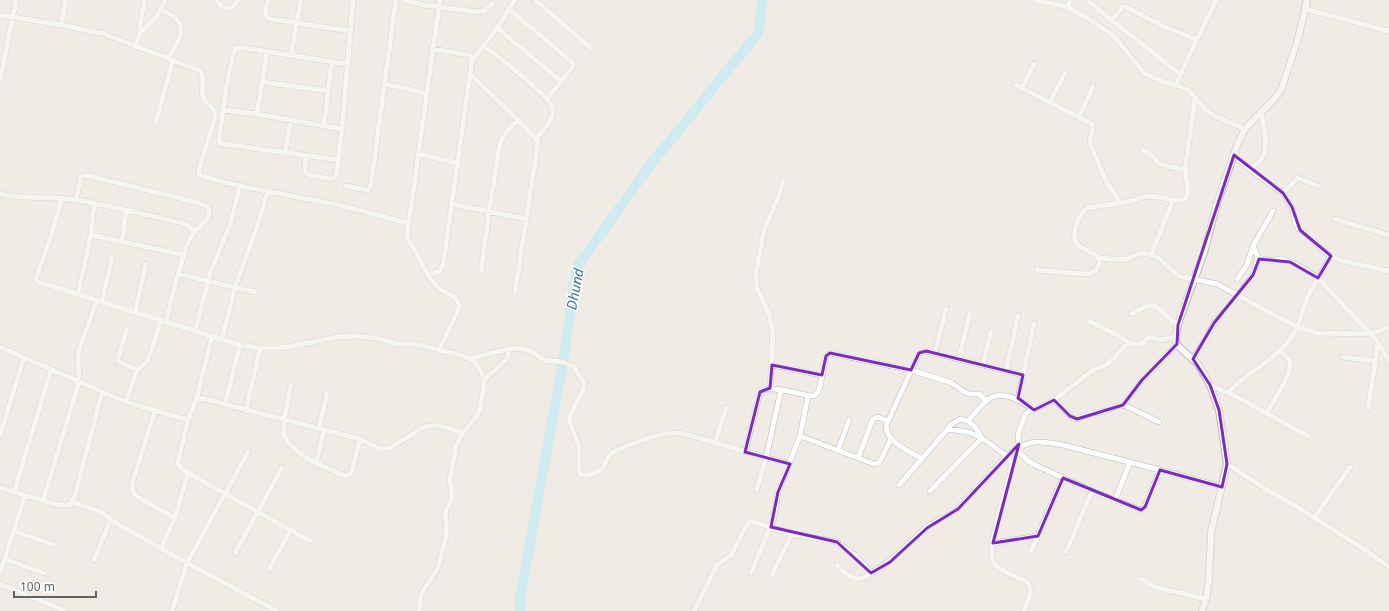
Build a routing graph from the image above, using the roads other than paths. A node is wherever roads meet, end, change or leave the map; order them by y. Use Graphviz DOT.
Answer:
graph roads {
  1 [pos="16,0"];
  2 [pos="66,0"];
  3 [pos="145,0"];
  4 [pos="165,0"];
  5 [pos="216,0"];
  6 [pos="238,0"];
  7 [pos="268,0"];
  8 [pos="302,0"];
  9 [pos="353,0"];
  10 [pos="396,0"];
  11 [pos="404,0"];
  12 [pos="440,0"];
  13 [pos="515,0"];
  14 [pos="535,0"];
  15 [pos="1035,0"];
  16 [pos="1070,0"];
  17 [pos="1216,0"];
  18 [pos="1307,0"];
  19 [pos="1090,2"];
  20 [pos="492,4"];
  21 [pos="439,6"];
  22 [pos="1068,7"];
  23 [pos="161,9"];
  24 [pos="509,9"];
  25 [pos="1305,9"];
  26 [pos="0,15"];
  27 [pos="12,18"];
  28 [pos="1112,20"];
  29 [pos="297,23"];
  30 [pos="61,25"];
  31 [pos="497,28"];
  32 [pos="1389,30"];
  33 [pos="350,31"];
  34 [pos="140,33"];
  35 [pos="1197,40"];
  36 [pos="135,46"];
  37 [pos="484,46"];
  38 [pos="591,48"];
  39 [pos="432,50"];
  40 [pos="267,51"];
  41 [pos="292,55"];
  42 [pos="2,58"];
  43 [pos="171,59"];
  44 [pos="332,61"];
  45 [pos="472,61"];
  46 [pos="347,64"];
  47 [pos="1034,64"];
  48 [pos="1065,73"];
  49 [pos="470,74"];
  50 [pos="1180,74"];
  51 [pos="0,81"];
  52 [pos="561,81"];
  53 [pos="262,82"];
  54 [pos="385,84"];
  55 [pos="1016,85"];
  56 [pos="1176,85"];
  57 [pos="1093,86"];
  58 [pos="1022,88"];
  59 [pos="328,91"];
  60 [pos="426,93"];
  61 [pos="1195,97"];
  62 [pos="548,99"];
  63 [pos="1050,102"];
  64 [pos="223,110"];
  65 [pos="1261,113"];
  66 [pos="257,114"];
  67 [pos="1079,117"];
  68 [pos="291,120"];
  69 [pos="518,120"];
  70 [pos="156,122"];
  71 [pos="324,125"];
  72 [pos="342,129"];
  73 [pos="1245,129"];
  74 [pos="536,139"];
  75 [pos="1143,150"];
  76 [pos="285,153"];
  77 [pos="418,154"];
  78 [pos="1234,155"];
  79 [pos="306,156"];
  80 [pos="338,160"];
  81 [pos="457,163"];
  82 [pos="1249,168"];
  83 [pos="1185,170"];
  84 [pos="783,180"];
  85 [pos="240,186"];
  86 [pos="346,186"];
  87 [pos="1318,186"];
  88 [pos="268,192"];
  89 [pos="1283,193"];
  90 [pos="0,194"];
  91 [pos="62,198"];
  92 [pos="76,200"];
  93 [pos="1173,200"];
  94 [pos="1121,203"];
  95 [pos="94,204"];
  96 [pos="452,204"];
  97 [pos="126,210"];
  98 [pos="1273,211"];
  99 [pos="489,212"];
  100 [pos="526,219"];
  101 [pos="1335,219"];
  102 [pos="408,223"];
  103 [pos="194,231"];
  104 [pos="91,235"];
  105 [pos="1389,235"];
  106 [pos="122,242"];
  107 [pos="1253,246"];
  108 [pos="1150,254"];
  109 [pos="184,255"];
  110 [pos="1331,256"];
  111 [pos="112,258"];
  112 [pos="1099,258"];
  113 [pos="1258,258"];
  114 [pos="146,264"];
  115 [pos="1037,270"];
  116 [pos="481,271"];
  117 [pos="1389,271"];
  118 [pos="178,274"];
  119 [pos="429,274"];
  120 [pos="1318,278"];
  121 [pos="1194,279"];
  122 [pos="1237,279"];
  123 [pos="208,281"];
  124 [pos="235,287"];
  125 [pos="256,292"];
  126 [pos="515,292"];
  127 [pos="78,294"];
  128 [pos="1238,295"];
  129 [pos="99,301"];
  130 [pos="946,309"];
  131 [pos="135,312"];
  132 [pos="970,313"];
  133 [pos="1132,314"];
  134 [pos="1018,316"];
  135 [pos="164,321"];
  136 [pos="1089,321"];
  137 [pos="1034,324"];
  138 [pos="1178,325"];
  139 [pos="1389,327"];
  140 [pos="128,328"];
  141 [pos="1297,328"];
  142 [pos="195,331"];
  143 [pos="991,331"];
  144 [pos="1371,334"];
  145 [pos="212,336"];
  146 [pos="222,339"];
  147 [pos="1176,341"];
  148 [pos="1378,342"];
  149 [pos="1132,344"];
  150 [pos="240,345"];
  151 [pos="0,347"];
  152 [pos="1389,347"];
  153 [pos="260,348"];
  154 [pos="510,348"];
  155 [pos="440,350"];
  156 [pos="1383,350"];
  157 [pos="1280,351"];
  158 [pos="935,353"];
  159 [pos="1343,357"];
  160 [pos="24,358"];
  161 [pos="470,359"];
  162 [pos="959,359"];
  163 [pos="1193,359"];
  164 [pos="1376,361"];
  165 [pos="1389,361"];
  166 [pos="983,364"];
  167 [pos="772,365"];
  168 [pos="51,370"];
  169 [pos="137,370"];
  170 [pos="911,370"];
  171 [pos="1006,370"];
  172 [pos="822,375"];
  173 [pos="1023,375"];
  174 [pos="484,380"];
  175 [pos="79,382"];
  176 [pos="291,385"];
  177 [pos="1210,385"];
  178 [pos="770,389"];
  179 [pos="781,390"];
  180 [pos="102,392"];
  181 [pos="1228,393"];
  182 [pos="327,394"];
  183 [pos="808,396"];
  184 [pos="196,397"];
  185 [pos="1018,399"];
  186 [pos="987,400"];
  187 [pos="1054,400"];
  188 [pos="126,402"];
  189 [pos="225,405"];
  190 [pos="1123,405"];
  191 [pos="726,408"];
  192 [pos="1368,409"];
  193 [pos="246,410"];
  194 [pos="1034,410"];
  195 [pos="155,411"];
  196 [pos="1266,413"];
  197 [pos="188,420"];
  198 [pos="284,420"];
  199 [pos="849,420"];
  200 [pos="888,421"];
  201 [pos="968,421"];
  202 [pos="1159,422"];
  203 [pos="322,429"];
  204 [pos="947,429"];
  205 [pos="463,433"];
  206 [pos="0,435"];
  207 [pos="800,436"];
  208 [pos="1308,436"];
  209 [pos="982,438"];
  210 [pos="360,439"];
  211 [pos="891,439"];
  212 [pos="715,443"];
  213 [pos="1018,444"];
  214 [pos="838,450"];
  215 [pos="248,452"];
  216 [pos="745,452"];
  217 [pos="1005,454"];
  218 [pos="766,458"];
  219 [pos="858,458"];
  220 [pos="922,459"];
  221 [pos="1130,462"];
  222 [pos="316,464"];
  223 [pos="789,464"];
  224 [pos="1227,464"];
  225 [pos="1350,466"];
  226 [pos="282,468"];
  227 [pos="1160,470"];
  228 [pos="188,473"];
  229 [pos="1063,478"];
  230 [pos="899,485"];
  231 [pos="1222,487"];
  232 [pos="0,488"];
  233 [pos="757,489"];
  234 [pos="930,491"];
  235 [pos="1092,491"];
  236 [pos="14,492"];
  237 [pos="225,493"];
  238 [pos="25,496"];
  239 [pos="1115,500"];
  240 [pos="43,501"];
  241 [pos="72,502"];
  242 [pos="257,512"];
  243 [pos="175,518"];
  244 [pos="1314,518"];
  245 [pos="111,519"];
  246 [pos="771,527"];
  247 [pos="291,530"];
  248 [pos="14,531"];
  249 [pos="792,534"];
  250 [pos="1038,536"];
  251 [pos="310,541"];
  252 [pos="993,543"];
  253 [pos="54,545"];
  254 [pos="161,548"];
  255 [pos="1031,551"];
  256 [pos="1066,552"];
  257 [pos="235,553"];
  258 [pos="5,559"];
  259 [pos="94,560"];
  260 [pos="187,563"];
  261 [pos="837,565"];
  262 [pos="1389,567"];
  263 [pos="269,569"];
  264 [pos="0,573"];
  265 [pos="44,573"];
  266 [pos="750,573"];
  267 [pos="871,573"];
  268 [pos="772,575"];
  269 [pos="1141,579"];
  270 [pos="0,584"];
  271 [pos="1206,599"];
  272 [pos="54,609"];
  273 [pos="66,611"];
  274 [pos="172,611"];
  275 [pos="277,611"];
  276 [pos="419,611"];
  277 [pos="694,611"];
  278 [pos="1024,611"];
  279 [pos="1202,611"];
  1 -- 27 [label="street"];
  2 -- 30 [label="street"];
  3 -- 34 [label="street"];
  4 -- 23 [label="street"];
  5 -- 6 [label="street"];
  7 -- 29 [label="street"];
  8 -- 29 [label="street"];
  9 -- 33 [label="street"];
  10 -- 54 [label="street"];
  11 -- 21 [label="street"];
  12 -- 21 [label="street"];
  13 -- 24 [label="street"];
  14 -- 38 [label="street"];
  15 -- 22 [label="street"];
  16 -- 22 [label="street"];
  17 -- 35 [label="street"];
  18 -- 25 [label="street"];
  19 -- 28 [label="street"];
  20 -- 21 [label="street"];
  21 -- 39 [label="street"];
  22 -- 56 [label="street"];
  23 -- 34 [label="street"];
  23 -- 43 [label="street"];
  24 -- 31 [label="street"];
  24 -- 52 [label="street"];
  25 -- 32 [label="street"];
  25 -- 65 [label="street"];
  26 -- 27 [label="street"];
  27 -- 30 [label="street"];
  27 -- 42 [label="street"];
  28 -- 35 [label="street"];
  28 -- 50 [label="street"];
  29 -- 33 [label="street"];
  29 -- 41 [label="street"];
  30 -- 36 [label="street"];
  31 -- 37 [label="street"];
  31 -- 52 [label="street"];
  33 -- 46 [label="street"];
  34 -- 36 [label="street"];
  35 -- 50 [label="street"];
  36 -- 43 [label="street"];
  37 -- 45 [label="street"];
  37 -- 62 [label="street"];
  39 -- 45 [label="street"];
  39 -- 60 [label="street"];
  40 -- 41 [label="street"];
  40 -- 53 [label="street"];
  40 -- 64 [label="street"];
  41 -- 44 [label="street"];
  42 -- 51 [label="street"];
  43 -- 70 [label="street"];
  43 -- 85 [label="street"];
  44 -- 46 [label="street"];
  44 -- 59 [label="street"];
  45 -- 49 [label="street"];
  46 -- 72 [label="street"];
  47 -- 58 [label="street"];
  48 -- 63 [label="street"];
  49 -- 69 [label="street"];
  49 -- 81 [label="street"];
  50 -- 56 [label="street"];
  52 -- 62 [label="street"];
  53 -- 59 [label="street"];
  53 -- 66 [label="street"];
  54 -- 60 [label="street"];
  54 -- 86 [label="street"];
  55 -- 58 [label="street"];
  56 -- 61 [label="street"];
  57 -- 67 [label="street"];
  58 -- 63 [label="street"];
  59 -- 71 [label="street"];
  60 -- 77 [label="street"];
  61 -- 73 [label="street"];
  61 -- 83 [label="street"];
  62 -- 74 [label="street"];
  63 -- 67 [label="street"];
  64 -- 66 [label="street"];
  64 -- 76 [label="street"];
  65 -- 73 [label="street"];
  65 -- 82 [label="street"];
  66 -- 68 [label="street"];
  67 -- 94 [label="street"];
  68 -- 71 [label="street"];
  68 -- 76 [label="street"];
  69 -- 74 [label="street"];
  69 -- 99 [label="street"];
  71 -- 72 [label="street"];
  72 -- 80 [label="street"];
  73 -- 78 [label="street"];
  74 -- 100 [label="street"];
  75 -- 83 [label="street"];
  76 -- 79 [label="street"];
  77 -- 81 [label="street"];
  77 -- 102 [label="street"];
  78 -- 82 [label="street"];
  78 -- 121 [label="street"];
  79 -- 80 [label="street"];
  79 -- 80 [label="street"];
  81 -- 96 [label="street"];
  82 -- 89 [label="street"];
  83 -- 93 [label="street"];
  84 -- 167 [label="street"];
  85 -- 88 [label="street"];
  85 -- 123 [label="street"];
  87 -- 89 [label="street"];
  88 -- 102 [label="street"];
  88 -- 124 [label="street"];
  89 -- 110 [label="street"];
  90 -- 91 [label="street"];
  91 -- 92 [label="street"];
  91 -- 127 [label="street"];
  92 -- 95 [label="street"];
  92 -- 103 [label="street"];
  93 -- 94 [label="street"];
  93 -- 108 [label="street"];
  94 -- 112 [label="street"];
  95 -- 97 [label="street"];
  95 -- 104 [label="street"];
  96 -- 99 [label="street"];
  96 -- 119 [label="street"];
  97 -- 103 [label="street"];
  97 -- 106 [label="street"];
  98 -- 107 [label="street"];
  99 -- 100 [label="street"];
  99 -- 116 [label="street"];
  100 -- 126 [label="street"];
  101 -- 105 [label="street"];
  102 -- 119 [label="street"];
  103 -- 109 [label="street"];
  104 -- 106 [label="street"];
  104 -- 127 [label="street"];
  106 -- 109 [label="street"];
  107 -- 113 [label="street"];
  107 -- 122 [label="street"];
  108 -- 112 [label="street"];
  108 -- 121 [label="street"];
  109 -- 118 [label="street"];
  110 -- 117 [label="street"];
  110 -- 120 [label="street"];
  111 -- 129 [label="street"];
  112 -- 115 [label="street"];
  113 -- 120 [label="street"];
  113 -- 128 [label="street"];
  114 -- 131 [label="street"];
  118 -- 123 [label="street"];
  118 -- 135 [label="street"];
  119 -- 155 [label="street"];
  120 -- 141 [label="street"];
  120 -- 144 [label="street"];
  121 -- 128 [label="street"];
  121 -- 138 [label="street"];
  123 -- 124 [label="street"];
  123 -- 142 [label="street"];
  124 -- 125 [label="street"];
  124 -- 146 [label="street"];
  127 -- 129 [label="street"];
  128 -- 141 [label="street"];
  128 -- 163 [label="street"];
  129 -- 131 [label="street"];
  129 -- 175 [label="street"];
  130 -- 158 [label="street"];
  131 -- 135 [label="street"];
  132 -- 162 [label="street"];
  133 -- 138 [label="street"];
  134 -- 171 [label="street"];
  135 -- 142 [label="street"];
  135 -- 169 [label="street"];
  136 -- 149 [label="street"];
  137 -- 173 [label="street"];
  138 -- 147 [label="street"];
  139 -- 144 [label="street"];
  140 -- 169 [label="street"];
  141 -- 144 [label="street"];
  141 -- 157 [label="street"];
  142 -- 145 [label="street"];
  143 -- 166 [label="street"];
  144 -- 148 [label="street"];
  145 -- 146 [label="street"];
  145 -- 184 [label="street"];
  146 -- 150 [label="street"];
  147 -- 149 [label="street"];
  147 -- 163 [label="street"];
  147 -- 190 [label="street"];
  148 -- 156 [label="street"];
  148 -- 164 [label="street"];
  149 -- 187 [label="street"];
  150 -- 153 [label="street"];
  150 -- 189 [label="street"];
  151 -- 160 [label="street"];
  152 -- 156 [label="street"];
  153 -- 155 [label="street"];
  153 -- 193 [label="street"];
  154 -- 161 [label="street"];
  154 -- 174 [label="street"];
  154 -- 212 [label="street"];
  155 -- 161 [label="street"];
  156 -- 165 [label="street"];
  157 -- 181 [label="street"];
  157 -- 196 [label="street"];
  158 -- 162 [label="street"];
  158 -- 170 [label="street"];
  159 -- 164 [label="street"];
  160 -- 168 [label="street"];
  160 -- 206 [label="street"];
  161 -- 174 [label="street"];
  162 -- 166 [label="street"];
  163 -- 177 [label="street"];
  164 -- 192 [label="street"];
  166 -- 171 [label="street"];
  167 -- 172 [label="street"];
  167 -- 178 [label="street"];
  168 -- 175 [label="street"];
  168 -- 236 [label="street"];
  169 -- 188 [label="street"];
  170 -- 172 [label="street"];
  170 -- 186 [label="street"];
  170 -- 200 [label="street"];
  171 -- 173 [label="street"];
  172 -- 183 [label="street"];
  173 -- 185 [label="street"];
  174 -- 205 [label="street"];
  175 -- 180 [label="street"];
  175 -- 240 [label="street"];
  176 -- 198 [label="street"];
  177 -- 181 [label="street"];
  177 -- 224 [label="street"];
  178 -- 179 [label="street"];
  178 -- 216 [label="street"];
  179 -- 183 [label="street"];
  179 -- 218 [label="street"];
  180 -- 188 [label="street"];
  180 -- 241 [label="street"];
  181 -- 196 [label="street"];
  182 -- 203 [label="street"];
  183 -- 207 [label="street"];
  184 -- 189 [label="street"];
  184 -- 197 [label="street"];
  185 -- 186 [label="street"];
  185 -- 194 [label="street"];
  186 -- 201 [label="street"];
  187 -- 190 [label="street"];
  187 -- 194 [label="street"];
  188 -- 195 [label="street"];
  189 -- 193 [label="street"];
  190 -- 202 [label="street"];
  191 -- 212 [label="street"];
  193 -- 198 [label="street"];
  194 -- 213 [label="street"];
  195 -- 197 [label="street"];
  195 -- 243 [label="street"];
  196 -- 208 [label="street"];
  197 -- 228 [label="street"];
  198 -- 203 [label="street"];
  198 -- 222 [label="street"];
  199 -- 214 [label="street"];
  200 -- 211 [label="street"];
  200 -- 219 [label="street"];
  201 -- 204 [label="street"];
  201 -- 209 [label="street"];
  203 -- 210 [label="street"];
  203 -- 222 [label="street"];
  204 -- 209 [label="street"];
  204 -- 220 [label="street"];
  205 -- 210 [label="street"];
  205 -- 276 [label="street"];
  207 -- 214 [label="street"];
  207 -- 223 [label="street"];
  209 -- 217 [label="street"];
  209 -- 234 [label="street"];
  210 -- 222 [label="street"];
  211 -- 219 [label="street"];
  211 -- 220 [label="street"];
  212 -- 216 [label="street"];
  213 -- 217 [label="street"];
  213 -- 221 [label="street"];
  213 -- 229 [label="street"];
  214 -- 219 [label="street"];
  215 -- 237 [label="street"];
  216 -- 218 [label="street"];
  217 -- 252 [label="street"];
  217 -- 267 [label="street"];
  218 -- 223 [label="street"];
  218 -- 233 [label="street"];
  220 -- 230 [label="street"];
  221 -- 227 [label="street"];
  221 -- 239 [label="street"];
  223 -- 246 [label="street"];
  224 -- 231 [label="street"];
  224 -- 244 [label="street"];
  225 -- 244 [label="street"];
  226 -- 242 [label="street"];
  227 -- 231 [label="street"];
  227 -- 239 [label="street"];
  228 -- 237 [label="street"];
  228 -- 243 [label="street"];
  229 -- 235 [label="street"];
  229 -- 250 [label="street"];
  231 -- 271 [label="street"];
  232 -- 236 [label="street"];
  235 -- 239 [label="street"];
  235 -- 256 [label="street"];
  236 -- 238 [label="street"];
  237 -- 242 [label="street"];
  237 -- 260 [label="street"];
  238 -- 240 [label="street"];
  238 -- 248 [label="street"];
  240 -- 241 [label="street"];
  241 -- 245 [label="street"];
  242 -- 247 [label="street"];
  242 -- 257 [label="street"];
  243 -- 254 [label="street"];
  244 -- 262 [label="street"];
  245 -- 254 [label="street"];
  245 -- 259 [label="street"];
  246 -- 249 [label="street"];
  246 -- 266 [label="street"];
  246 -- 277 [label="street"];
  247 -- 251 [label="street"];
  247 -- 263 [label="street"];
  248 -- 253 [label="street"];
  248 -- 258 [label="street"];
  249 -- 267 [label="street"];
  249 -- 268 [label="street"];
  250 -- 252 [label="street"];
  250 -- 255 [label="street"];
  252 -- 278 [label="street"];
  254 -- 260 [label="street"];
  258 -- 264 [label="street"];
  258 -- 265 [label="street"];
  260 -- 274 [label="street"];
  260 -- 275 [label="street"];
  261 -- 267 [label="street"];
  269 -- 271 [label="street"];
  270 -- 272 [label="street"];
  271 -- 279 [label="street"];
  272 -- 273 [label="street"];
}
